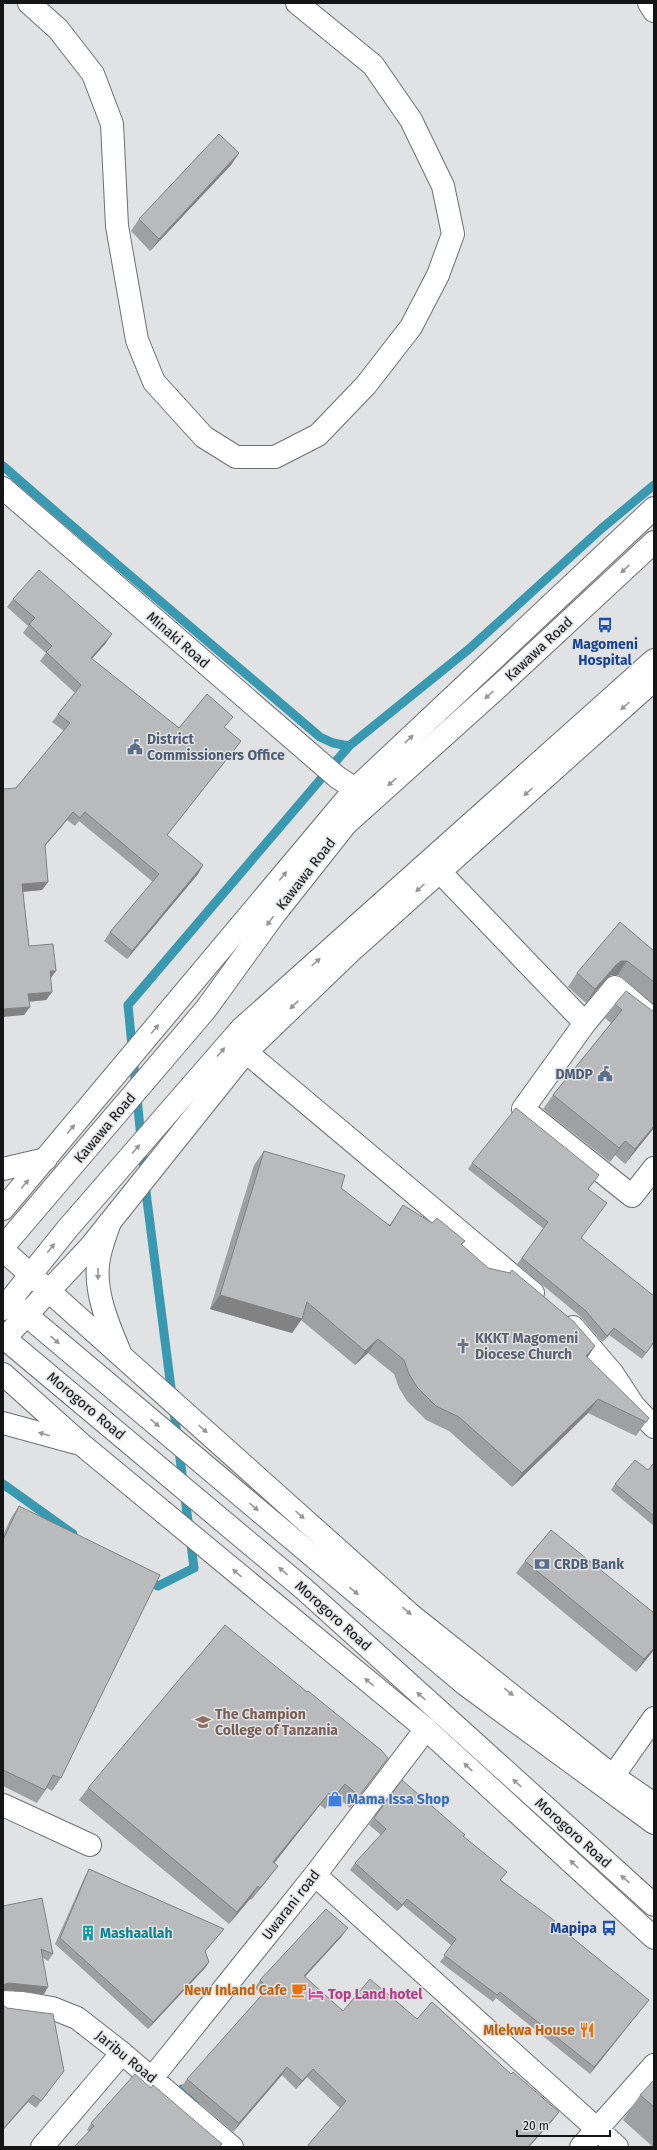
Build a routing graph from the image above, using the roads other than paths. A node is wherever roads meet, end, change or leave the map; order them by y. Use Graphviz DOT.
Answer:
graph roads {
  1 [pos="29,3"];
  2 [pos="297,3"];
  3 [pos="649,3"];
  4 [pos="654,11"];
  5 [pos="3,488"];
  6 [pos="654,508"];
  7 [pos="654,542"];
  8 [pos="654,660"];
  9 [pos="654,680"];
  10 [pos="355,789"];
  11 [pos="439,871"];
  12 [pos="654,1020"];
  13 [pos="585,1023"];
  14 [pos="246,1052"];
  15 [pos="46,1159"];
  16 [pos="654,1168"];
  17 [pos="3,1169"];
  18 [pos="3,1209"];
  19 [pos="110,1222"];
  20 [pos="3,1249"];
  21 [pos="31,1273"];
  22 [pos="48,1291"];
  23 [pos="5,1302"];
  24 [pos="26,1315"];
  25 [pos="4,1338"];
  26 [pos="121,1356"];
  27 [pos="3,1374"];
  28 [pos="3,1423"];
  29 [pos="654,1427"];
  30 [pos="81,1444"];
  31 [pos="654,1718"];
  32 [pos="426,1729"];
  33 [pos="613,1776"];
  34 [pos="654,1804"];
  35 [pos="3,1805"];
  36 [pos="654,1823"];
  37 [pos="90,1845"];
  38 [pos="315,1875"];
  39 [pos="654,1905"];
  40 [pos="654,1938"];
  41 [pos="3,2002"];
  42 [pos="122,2053"];
  43 [pos="654,2064"];
  44 [pos="152,2078"];
  45 [pos="596,2130"];
  46 [pos="42,2147"];
  47 [pos="232,2147"];
  48 [pos="581,2147"];
  49 [pos="617,2147"];
  1 -- 2 [label="main road"];
  3 -- 4 [label="main road"];
  5 -- 10 [label="main road, Minaki Road"];
  10 -- 6 [label="main road, Kawawa Road, one-way"];
  7 -- 20 [label="main road, Kawawa Road, one-way"];
  21 -- 8 [label="main road, one-way"];
  9 -- 11 [label="main road, one-way"];
  15 -- 10 [label="main road, Kawawa Road, one-way"];
  11 -- 13 [label="main road"];
  11 -- 14 [label="main road, one-way"];
  12 -- 13 [label="main road"];
  13 -- 16 [label="main road"];
  14 -- 19 [label="main road"];
  14 -- 29 [label="main road"];
  15 -- 17 [label="main road"];
  18 -- 15 [label="main road, Kawawa Road, one-way"];
  19 -- 22 [label="main road"];
  19 -- 26 [label="main road, one-way"];
  20 -- 21 [label="main road"];
  21 -- 22 [label="main road"];
  21 -- 23 [label="main road"];
  22 -- 24 [label="main road"];
  22 -- 26 [label="main road"];
  23 -- 24 [label="main road"];
  24 -- 25 [label="main road"];
  24 -- 36 [label="main road, one-way"];
  39 -- 25 [label="main road, Morogoro Road, one-way"];
  26 -- 33 [label="main road, one-way"];
  27 -- 30 [label="main road, Morogoro Road"];
  30 -- 28 [label="main road, one-way"];
  32 -- 30 [label="main road, Morogoro Road, one-way"];
  31 -- 33 [label="main road"];
  32 -- 38 [label="main road, Uwarani road"];
  40 -- 32 [label="main road, Morogoro Road, one-way"];
  33 -- 34 [label="main road"];
  35 -- 37 [label="main road"];
  38 -- 44 [label="main road, Uwarani road"];
  38 -- 45 [label="main road"];
  41 -- 42 [label="main road, Jaribu Road"];
  42 -- 44 [label="main road, Jaribu Road"];
  42 -- 46 [label="main road"];
  43 -- 45 [label="main road"];
  44 -- 47 [label="main road, Jaribu Road"];
  45 -- 48 [label="main road"];
  45 -- 49 [label="main road"];
}
